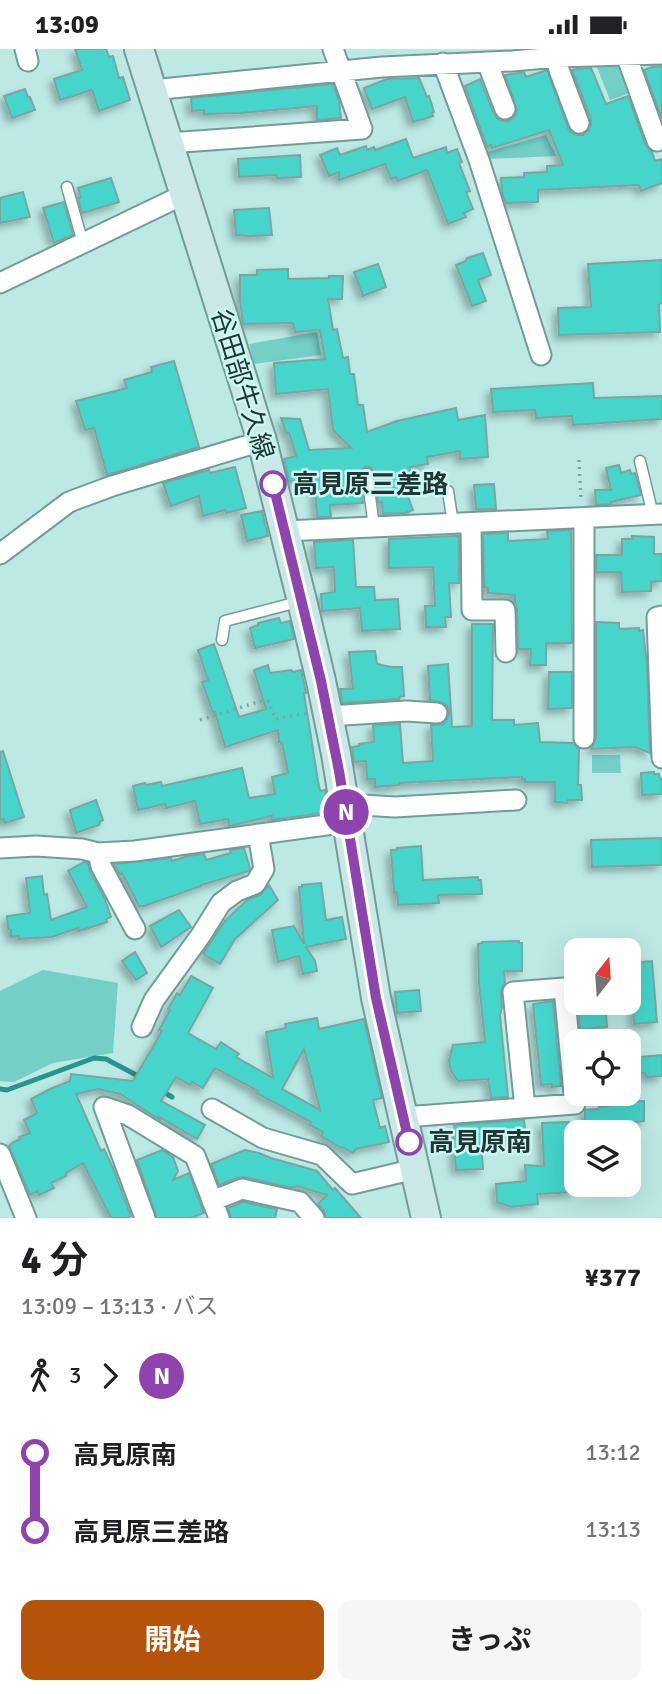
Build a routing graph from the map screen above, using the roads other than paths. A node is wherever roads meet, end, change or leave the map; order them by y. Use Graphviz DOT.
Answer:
graph roads {
  1 [pos="139,49"];
  2 [pos="333,49"];
  3 [pos="625,52"];
  4 [pos="556,53"];
  5 [pos="521,54"];
  6 [pos="662,54"];
  7 [pos="379,58"];
  8 [pos="487,62"];
  9 [pos="443,64"];
  10 [pos="341,71"];
  11 [pos="152,90"];
  12 [pos="505,109"];
  13 [pos="579,123"];
  14 [pos="657,141"];
  15 [pos="169,143"];
  16 [pos="67,187"];
  17 [pos="185,194"];
  18 [pos="83,243"];
  19 [pos="0,283"];
  20 [pos="541,355"];
  21 [pos="262,441"];
  22 [pos="640,461"];
  23 [pos="367,474"];
  24 [pos="449,491"];
  25 [pos="657,515"];
  26 [pos="583,518"];
  27 [pos="462,523"];
  28 [pos="374,527"];
  29 [pos="285,531"];
  30 [pos="0,554"];
  31 [pos="302,601"];
  32 [pos="662,617"];
  33 [pos="222,640"];
  34 [pos="506,652"];
  35 [pos="661,706"];
  36 [pos="328,712"];
  37 [pos="438,713"];
  38 [pos="584,738"];
  39 [pos="662,758"];
  40 [pos="516,800"];
  41 [pos="346,813"];
  42 [pos="258,834"];
  43 [pos="0,848"];
  44 [pos="98,853"];
  45 [pos="135,929"];
  46 [pos="142,1027"];
  47 [pos="525,1108"];
  48 [pos="212,1109"];
  49 [pos="404,1117"];
  50 [pos="0,1154"];
  51 [pos="415,1169"];
  52 [pos="216,1209"];
  53 [pos="294,1209"];
  54 [pos="26,1218"];
  55 [pos="145,1218"];
  56 [pos="314,1218"];
  57 [pos="426,1218"];
  1 -- 11 [label="main road, 谷田部牛久線"];
  2 -- 10 [label="street"];
  3 -- 4 [label="street"];
  3 -- 6 [label="street"];
  3 -- 14 [label="street"];
  4 -- 5 [label="street"];
  4 -- 13 [label="street"];
  5 -- 8 [label="street"];
  7 -- 9 [label="street"];
  7 -- 10 [label="street"];
  8 -- 9 [label="street"];
  8 -- 12 [label="street"];
  9 -- 20 [label="street"];
  10 -- 11 [label="street"];
  10 -- 15 [label="street"];
  11 -- 15 [label="main road, 谷田部牛久線"];
  15 -- 17 [label="main road, 谷田部牛久線"];
  16 -- 18 [label="lane"];
  17 -- 18 [label="street"];
  17 -- 21 [label="main road, 谷田部牛久線"];
  18 -- 19 [label="street"];
  21 -- 29 [label="main road, 谷田部牛久線"];
  21 -- 30 [label="street"];
  22 -- 25 [label="lane"];
  23 -- 28 [label="lane"];
  24 -- 27 [label="lane"];
  25 -- 26 [label="street"];
  26 -- 27 [label="street"];
  26 -- 38 [label="street"];
  27 -- 28 [label="street"];
  27 -- 34 [label="street"];
  28 -- 29 [label="street"];
  29 -- 31 [label="main road, 谷田部牛久線"];
  31 -- 33 [label="lane"];
  31 -- 36 [label="main road, 谷田部牛久線"];
  32 -- 35 [label="street"];
  35 -- 39 [label="street"];
  36 -- 37 [label="street"];
  36 -- 41 [label="main road, 谷田部牛久線"];
  40 -- 41 [label="street"];
  41 -- 42 [label="street"];
  41 -- 49 [label="main road, 谷田部牛久線"];
  42 -- 44 [label="street"];
  42 -- 46 [label="street"];
  43 -- 44 [label="street"];
  44 -- 45 [label="street"];
  47 -- 47 [label="street"];
  47 -- 49 [label="street"];
  48 -- 51 [label="street"];
  49 -- 51 [label="main road, 谷田部牛久線"];
  50 -- 54 [label="street"];
  51 -- 57 [label="main road, 谷田部牛久線"];
  52 -- 53 [label="street"];
  52 -- 55 [label="street"];
  53 -- 56 [label="street"];
}
